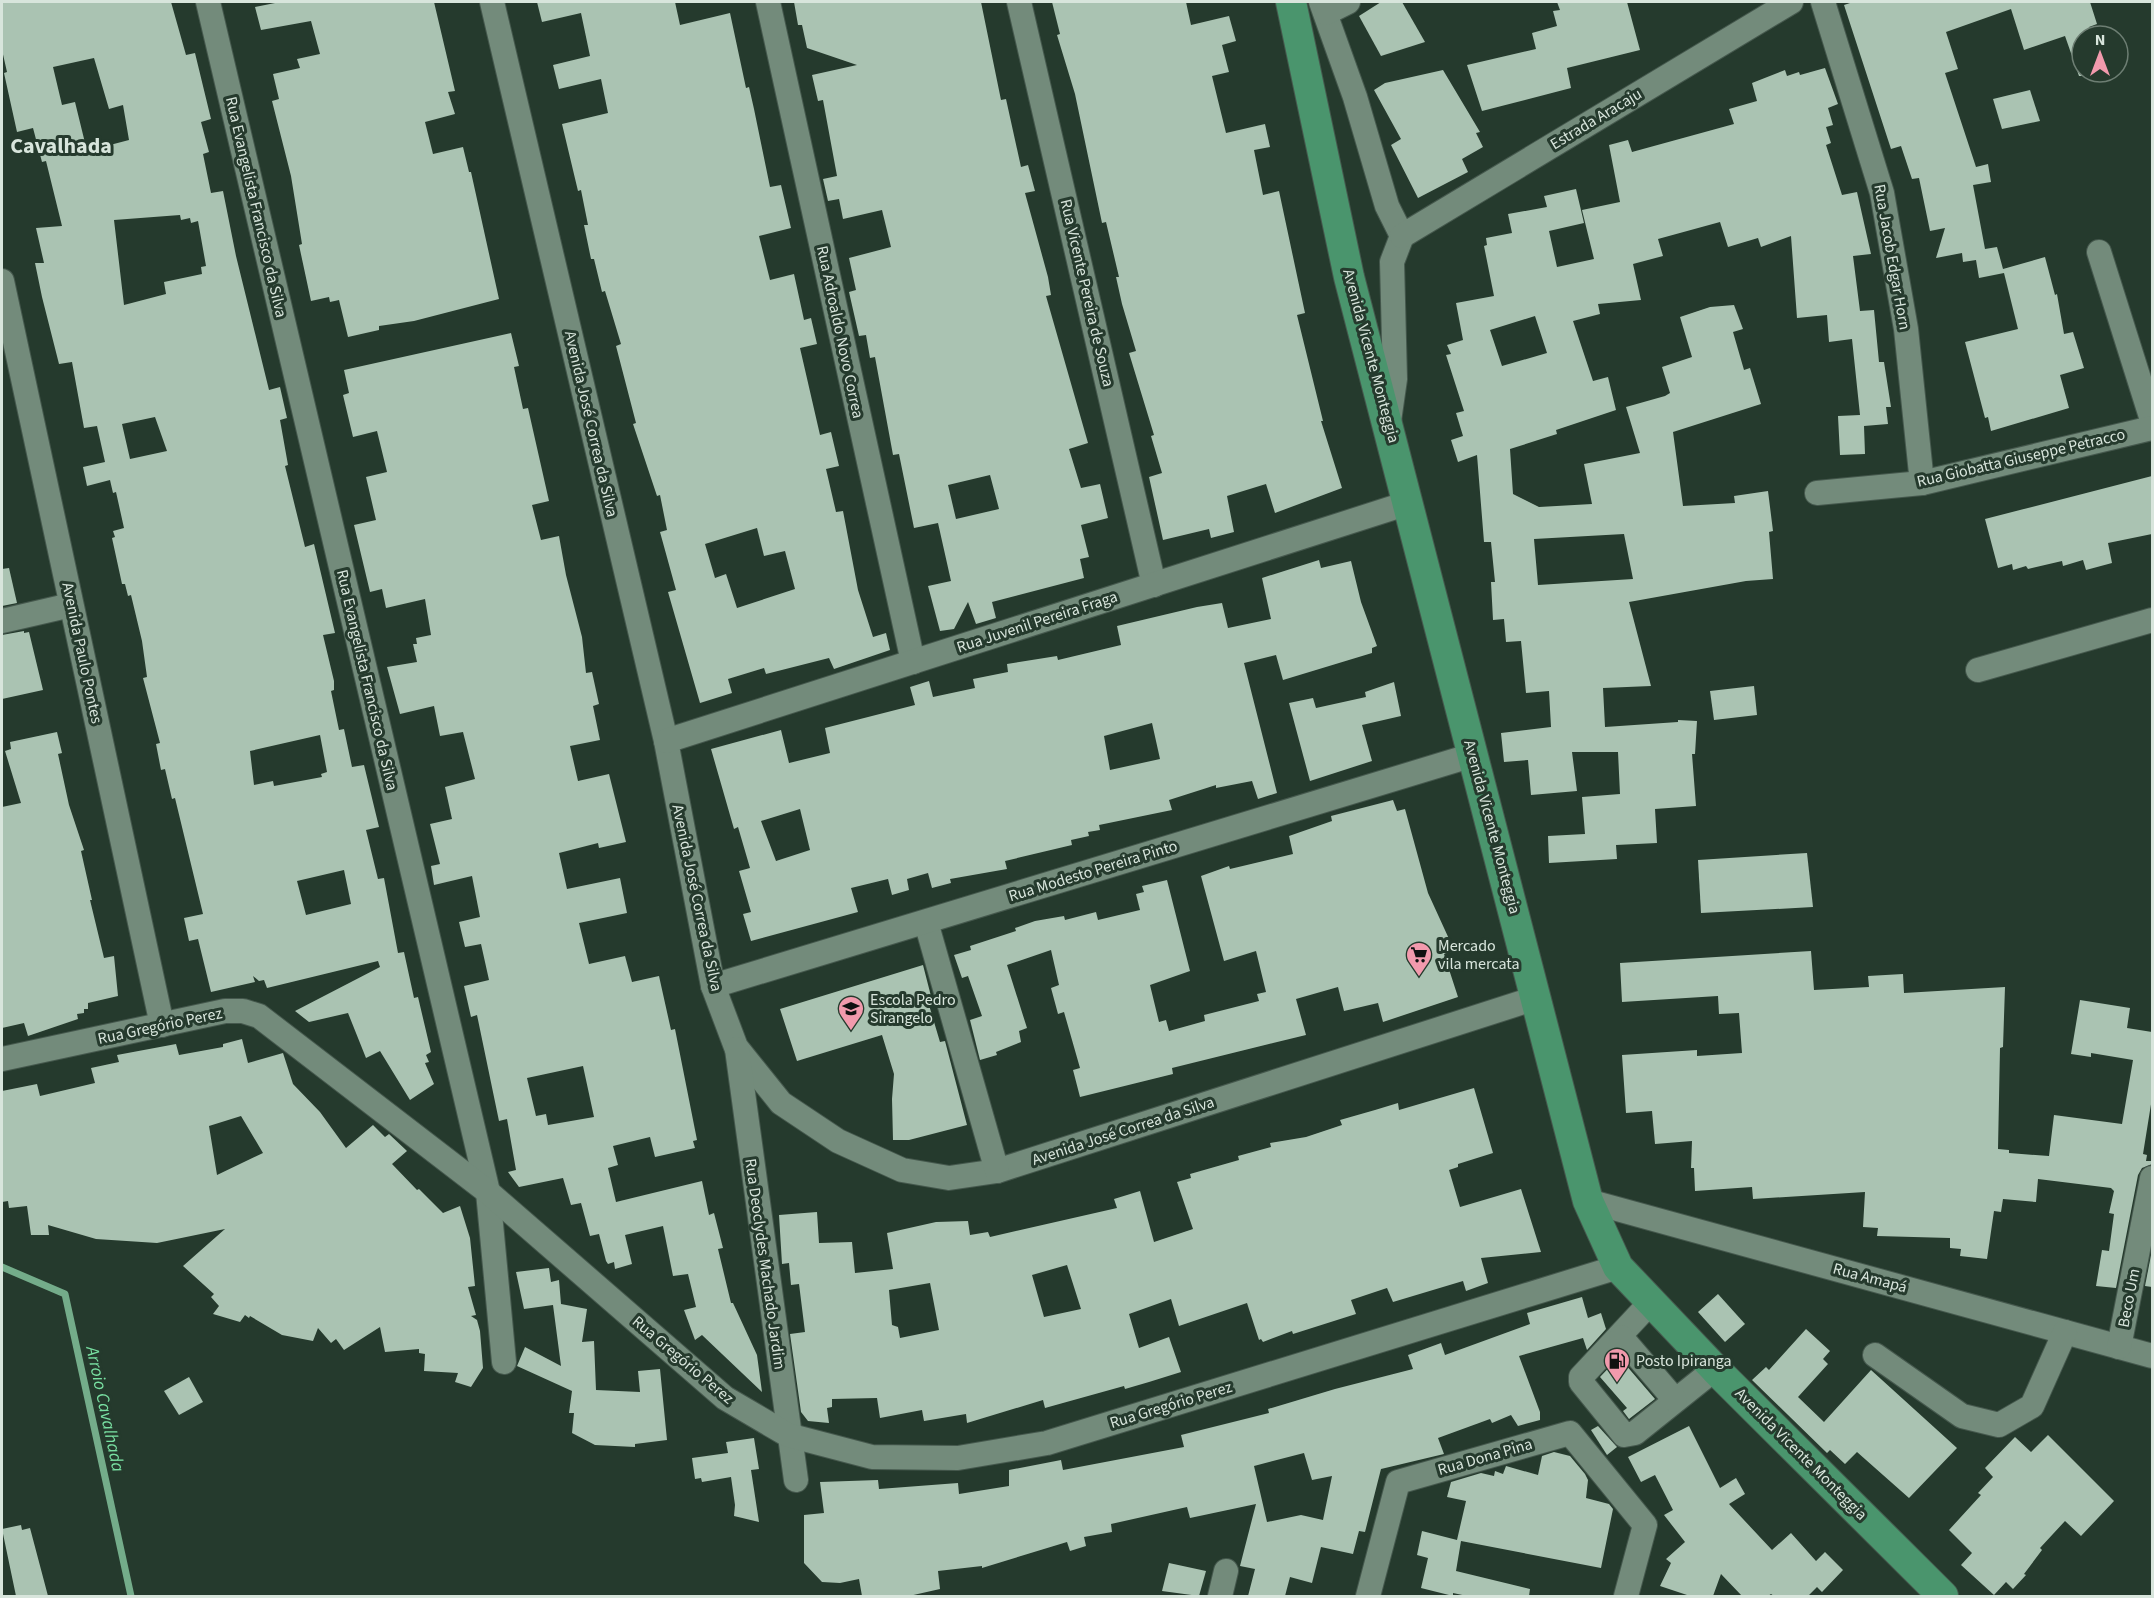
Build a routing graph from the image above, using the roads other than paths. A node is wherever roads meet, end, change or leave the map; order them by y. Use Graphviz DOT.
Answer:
graph roads {
  1 [pos="208,2"];
  2 [pos="492,2"];
  3 [pos="768,2"];
  4 [pos="1019,2"];
  5 [pos="1291,2"];
  6 [pos="1348,2"];
  7 [pos="1791,2"];
  8 [pos="1823,2"];
  9 [pos="1323,7"];
  10 [pos="1402,237"];
  11 [pos="2099,252"];
  12 [pos="2,281"];
  13 [pos="2152,420"];
  14 [pos="1389,424"];
  15 [pos="2152,428"];
  16 [pos="1922,483"];
  17 [pos="1817,493"];
  18 [pos="1408,503"];
  19 [pos="1154,585"];
  20 [pos="71,605"];
  21 [pos="2152,620"];
  22 [pos="2,621"];
  23 [pos="913,662"];
  24 [pos="1978,670"];
  25 [pos="666,741"];
  26 [pos="1473,755"];
  27 [pos="926,922"];
  28 [pos="713,986"];
  29 [pos="1536,998"];
  30 [pos="162,1025"];
  31 [pos="736,1047"];
  32 [pos="2,1059"];
  33 [pos="997,1171"];
  34 [pos="2152,1178"];
  35 [pos="488,1192"];
  36 [pos="1588,1201"];
  37 [pos="1618,1267"];
  38 [pos="1651,1302"];
  39 [pos="2065,1332"];
  40 [pos="1621,1337"];
  41 [pos="2120,1347"];
  42 [pos="1875,1355"];
  43 [pos="2152,1356"];
  44 [pos="504,1362"];
  45 [pos="1715,1369"];
  46 [pos="1675,1400"];
  47 [pos="788,1435"];
  48 [pos="796,1480"];
  49 [pos="1226,1571"];
  50 [pos="1220,1596"];
  51 [pos="1368,1596"];
  52 [pos="1626,1596"];
  53 [pos="1943,1596"];
  1 -- 35 [label="street, Rua Evangelista Francisco da Silva"];
  2 -- 25 [label="street, Avenida José Correa da Silva"];
  3 -- 23 [label="street, Rua Adroaldo Novo Correa"];
  4 -- 19 [label="street, Rua Vicente Pereira de Souza"];
  5 -- 14 [label="main road, Avenida Vicente Monteggia"];
  6 -- 9 [label="street"];
  7 -- 10 [label="street, Estrada Aracaju"];
  8 -- 16 [label="street, Rua Jacob Edgar Horn"];
  9 -- 10 [label="street"];
  10 -- 14 [label="street"];
  11 -- 13 [label="street"];
  12 -- 20 [label="street, Avenida Paulo Pontes"];
  14 -- 18 [label="main road, Avenida Vicente Monteggia"];
  15 -- 16 [label="street, Rua Giobatta Giuseppe Petracco"];
  16 -- 17 [label="street, Rua Giobatta Giuseppe Petracco"];
  18 -- 19 [label="street, Rua Juvenil Pereira Fraga"];
  18 -- 26 [label="main road, Avenida Vicente Monteggia"];
  19 -- 23 [label="street, Rua Juvenil Pereira Fraga"];
  20 -- 22 [label="street"];
  20 -- 30 [label="street, Avenida Paulo Pontes"];
  21 -- 24 [label="street"];
  23 -- 25 [label="street, Rua Juvenil Pereira Fraga"];
  25 -- 28 [label="street, Avenida José Correa da Silva"];
  26 -- 27 [label="street, Rua Modesto Pereira Pinto"];
  26 -- 29 [label="main road, Avenida Vicente Monteggia"];
  27 -- 28 [label="street, Rua Modesto Pereira Pinto"];
  27 -- 33 [label="street"];
  28 -- 31 [label="street, Avenida José Correa da Silva"];
  29 -- 33 [label="street, Avenida José Correa da Silva"];
  29 -- 36 [label="main road, Avenida Vicente Monteggia"];
  30 -- 32 [label="street, Rua Gregório Perez"];
  30 -- 35 [label="street, Rua Gregório Perez"];
  31 -- 33 [label="street, Avenida José Correa da Silva"];
  31 -- 47 [label="street, Rua Deoclydes Machado Jardim"];
  34 -- 41 [label="street, Beco Um"];
  35 -- 44 [label="street, Rua Evangelista Francisco da Silva"];
  35 -- 47 [label="street, Rua Gregório Perez"];
  36 -- 37 [label="main road, Avenida Vicente Monteggia"];
  36 -- 39 [label="street, Rua Amapá"];
  37 -- 38 [label="main road, Avenida Vicente Monteggia"];
  37 -- 47 [label="street, Rua Gregório Perez"];
  38 -- 40 [label="street"];
  38 -- 45 [label="main road, Avenida Vicente Monteggia"];
  39 -- 41 [label="street, Rua Amapá"];
  39 -- 42 [label="street"];
  40 -- 46 [label="street"];
  40 -- 46 [label="street"];
  41 -- 43 [label="street, Rua Amapá"];
  45 -- 46 [label="street"];
  45 -- 53 [label="main road, Avenida Vicente Monteggia"];
  47 -- 48 [label="street, Rua Deoclydes Machado Jardim"];
  49 -- 50 [label="street"];
  51 -- 52 [label="street, Rua Dona Pina"];
}
